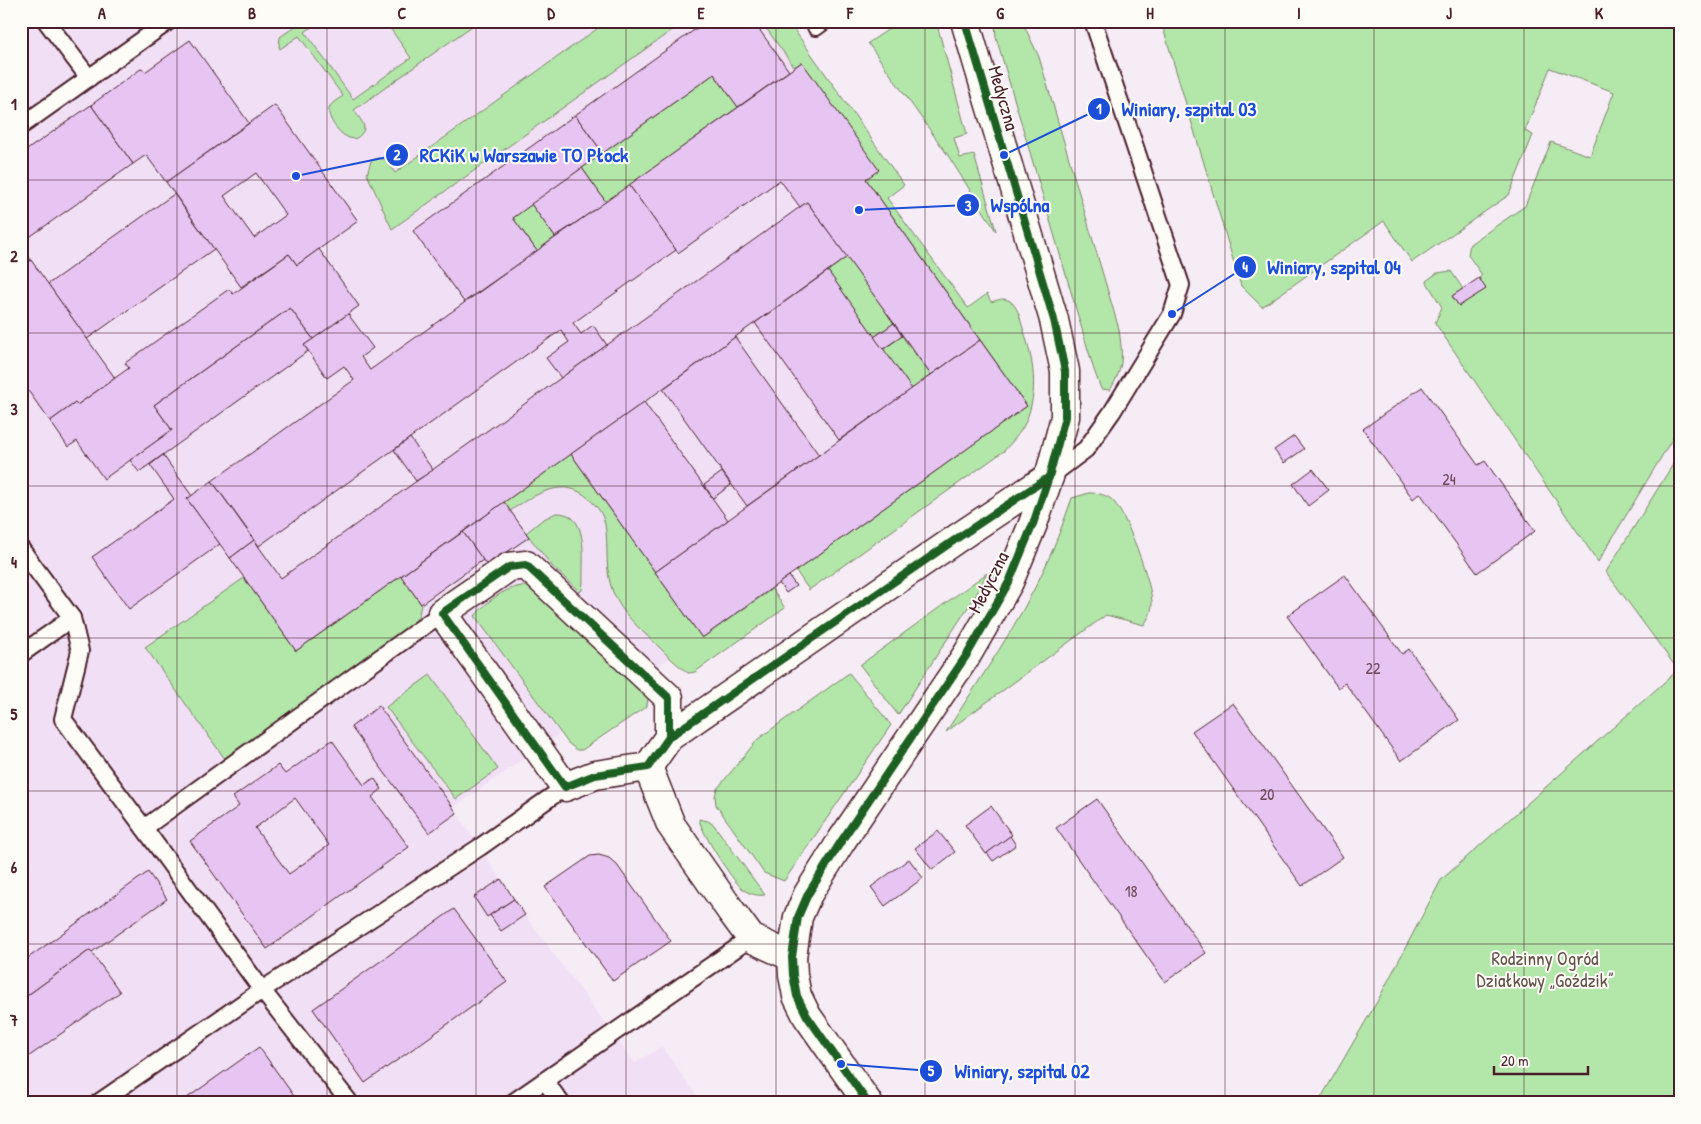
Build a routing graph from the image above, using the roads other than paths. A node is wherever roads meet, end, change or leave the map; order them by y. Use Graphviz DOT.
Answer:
graph roads {
  1 [pos="46,21"];
  2 [pos="169,21"];
  3 [pos="965,21"];
  4 [pos="1093,21"];
  5 [pos="88,78"];
  6 [pos="21,126"];
  7 [pos="1049,477"];
  8 [pos="21,548"];
  9 [pos="442,613"];
  10 [pos="72,618"];
  11 [pos="21,654"];
  12 [pos="669,737"];
  13 [pos="648,767"];
  14 [pos="565,787"];
  15 [pos="144,828"];
  16 [pos="751,938"];
  17 [pos="792,958"];
  18 [pos="262,990"];
  19 [pos="545,1081"];
  20 [pos="98,1103"];
  21 [pos="350,1103"];
  22 [pos="512,1103"];
  23 [pos="561,1103"];
  24 [pos="868,1103"];
  1 -- 5 [label="lane"];
  2 -- 5 [label="lane"];
  3 -- 7 [label="street, Medyczna"];
  4 -- 7 [label="lane"];
  5 -- 6 [label="lane"];
  7 -- 12 [label="street"];
  7 -- 17 [label="street, Medyczna"];
  8 -- 10 [label="lane"];
  9 -- 12 [label="street"];
  9 -- 14 [label="street"];
  9 -- 15 [label="lane"];
  10 -- 11 [label="lane"];
  10 -- 15 [label="lane"];
  12 -- 13 [label="street"];
  13 -- 14 [label="street"];
  13 -- 16 [label="street"];
  14 -- 18 [label="lane"];
  15 -- 18 [label="lane"];
  16 -- 17 [label="street"];
  16 -- 19 [label="lane"];
  17 -- 24 [label="street, Medyczna"];
  18 -- 20 [label="lane"];
  18 -- 21 [label="lane"];
  19 -- 22 [label="lane"];
  19 -- 23 [label="lane"];
}
